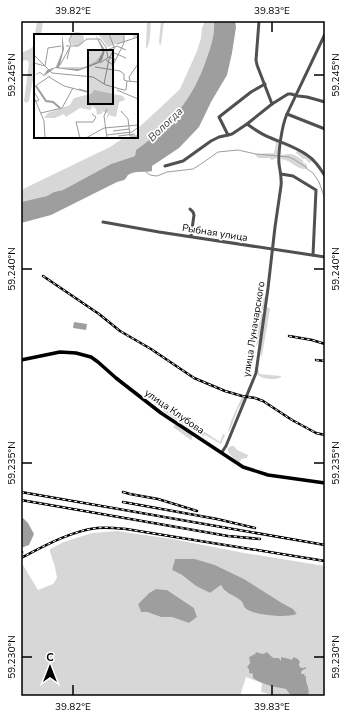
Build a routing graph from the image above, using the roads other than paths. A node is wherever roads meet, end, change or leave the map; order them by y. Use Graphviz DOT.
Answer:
graph roads {
  1 [pos="258,21"];
  2 [pos="325,34"];
  3 [pos="265,84"];
  4 [pos="296,95"];
  5 [pos="325,102"];
  6 [pos="272,104"];
  7 [pos="287,114"];
  8 [pos="247,124"];
  9 [pos="325,129"];
  10 [pos="228,135"];
  11 [pos="281,141"];
  12 [pos="165,166"];
  13 [pos="281,174"];
  14 [pos="325,176"];
  15 [pos="190,209"];
  16 [pos="104,222"];
  17 [pos="191,236"];
  18 [pos="272,249"];
  19 [pos="313,255"];
  20 [pos="325,257"];
  21 [pos="21,360"];
  22 [pos="222,452"];
  23 [pos="325,482"];
  1 -- 3 [label="street"];
  2 -- 4 [label="street, улица Луначарского"];
  3 -- 6 [label="street"];
  3 -- 10 [label="street"];
  4 -- 5 [label="street"];
  4 -- 6 [label="street"];
  4 -- 7 [label="street, улица Луначарского"];
  6 -- 8 [label="street"];
  7 -- 9 [label="street"];
  7 -- 11 [label="street, улица Луначарского"];
  8 -- 10 [label="street"];
  8 -- 11 [label="street"];
  10 -- 12 [label="street"];
  11 -- 13 [label="street, улица Луначарского"];
  11 -- 14 [label="street"];
  13 -- 18 [label="street, улица Луначарского"];
  13 -- 19 [label="street"];
  15 -- 17 [label="street"];
  16 -- 17 [label="street, Рыбная улица"];
  17 -- 18 [label="street, Рыбная улица"];
  18 -- 19 [label="street, Рыбная улица"];
  18 -- 22 [label="street, улица Луначарского"];
  19 -- 20 [label="street, Рыбная улица"];
  21 -- 22 [label="main road, улица Клубова"];
  22 -- 23 [label="main road, улица Клубова"];
}
